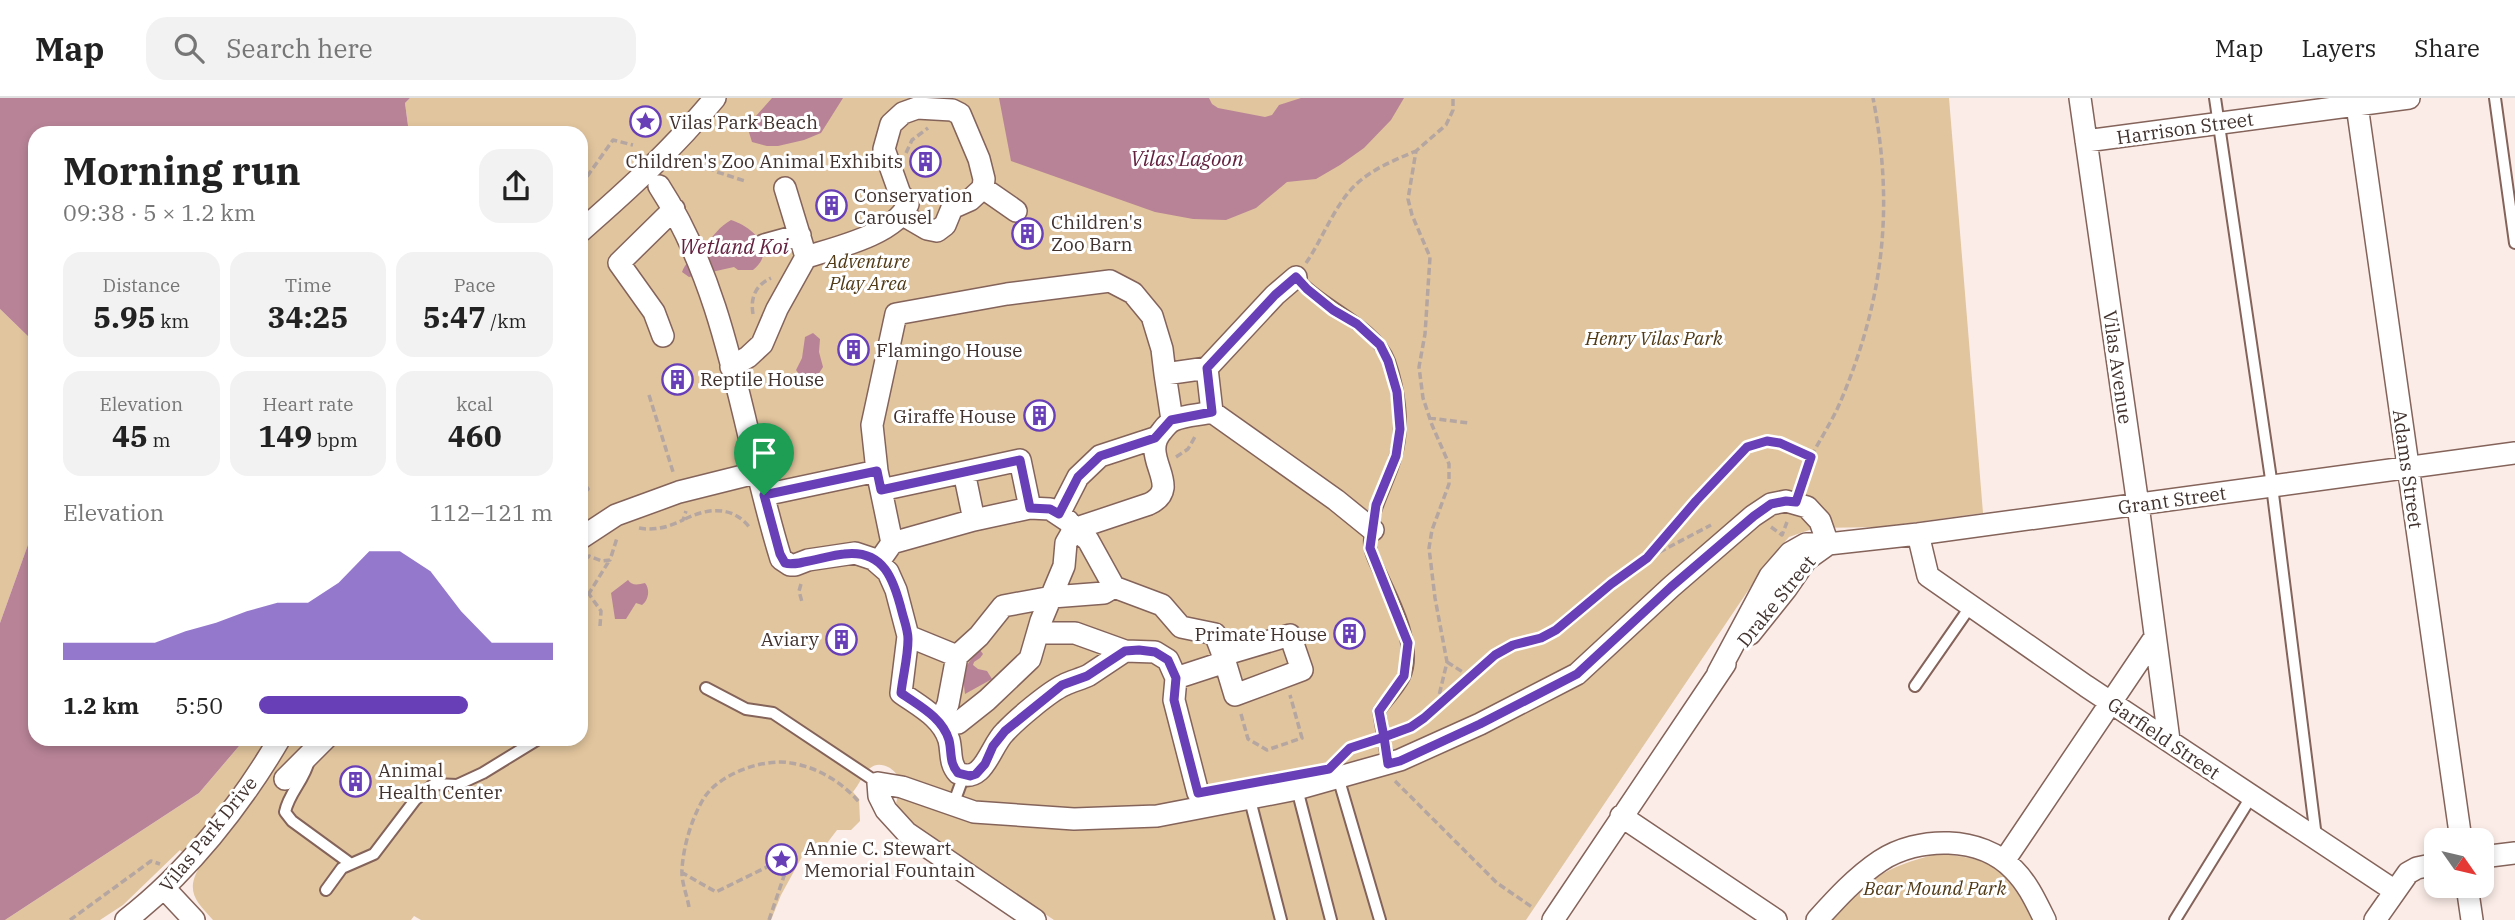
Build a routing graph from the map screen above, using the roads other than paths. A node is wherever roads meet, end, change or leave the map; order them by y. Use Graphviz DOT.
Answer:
graph roads {
  1 [pos="715,98"];
  2 [pos="2080,98"];
  3 [pos="2215,98"];
  4 [pos="2409,98"];
  5 [pos="2495,98"];
  6 [pos="2356,101"];
  7 [pos="2219,124"];
  8 [pos="2086,141"];
  9 [pos="659,186"];
  10 [pos="785,188"];
  11 [pos="983,188"];
  12 [pos="907,202"];
  13 [pos="1016,211"];
  14 [pos="677,215"];
  15 [pos="588,225"];
  16 [pos="800,235"];
  17 [pos="2515,243"];
  18 [pos="764,245"];
  19 [pos="807,257"];
  20 [pos="1296,277"];
  21 [pos="663,337"];
  22 [pos="731,367"];
  23 [pos="1207,368"];
  24 [pos="1165,374"];
  25 [pos="1208,413"];
  26 [pos="1171,420"];
  27 [pos="1155,438"];
  28 [pos="2515,453"];
  29 [pos="2407,468"];
  30 [pos="758,472"];
  31 [pos="964,472"];
  32 [pos="879,481"];
  33 [pos="2272,486"];
  34 [pos="764,495"];
  35 [pos="2138,505"];
  36 [pos="1030,508"];
  37 [pos="1059,514"];
  38 [pos="974,520"];
  39 [pos="1074,529"];
  40 [pos="1373,530"];
  41 [pos="588,533"];
  42 [pos="1918,534"];
  43 [pos="892,543"];
  44 [pos="1828,544"];
  45 [pos="878,563"];
  46 [pos="1114,587"];
  47 [pos="1052,597"];
  48 [pos="1970,607"];
  49 [pos="1039,633"];
  50 [pos="908,636"];
  51 [pos="2155,637"];
  52 [pos="1125,651"];
  53 [pos="957,656"];
  54 [pos="1224,659"];
  55 [pos="1176,678"];
  56 [pos="1916,686"];
  57 [pos="706,688"];
  58 [pos="2111,702"];
  59 [pos="940,722"];
  60 [pos="2169,740"];
  61 [pos="275,746"];
  62 [pos="319,746"];
  63 [pos="527,746"];
  64 [pos="309,757"];
  65 [pos="1388,764"];
  66 [pos="1339,767"];
  67 [pos="964,775"];
  68 [pos="285,779"];
  69 [pos="878,783"];
  70 [pos="1297,789"];
  71 [pos="1198,793"];
  72 [pos="2252,797"];
  73 [pos="1250,800"];
  74 [pos="953,805"];
  75 [pos="1621,816"];
  76 [pos="2459,828"];
  77 [pos="2316,841"];
  78 [pos="2515,853"];
  79 [pos="2494,856"];
  80 [pos="2004,860"];
  81 [pos="351,864"];
  82 [pos="2424,867"];
  83 [pos="170,883"];
  84 [pos="326,890"];
  85 [pos="2395,891"];
  86 [pos="2469,898"];
  87 [pos="126,920"];
  88 [pos="194,920"];
  89 [pos="1035,920"];
  90 [pos="1281,920"];
  91 [pos="1331,920"];
  92 [pos="1380,920"];
  93 [pos="1553,920"];
  94 [pos="1776,920"];
  95 [pos="1817,920"];
  96 [pos="2045,920"];
  97 [pos="2175,920"];
  98 [pos="2375,920"];
  99 [pos="2472,920"];
  1 -- 15 [label="street"];
  2 -- 8 [label="street, Vilas Avenue"];
  3 -- 7 [label="lane"];
  4 -- 6 [label="street, Harrison Street"];
  5 -- 17 [label="lane"];
  6 -- 7 [label="street, Harrison Street"];
  6 -- 29 [label="street, Adams Street"];
  7 -- 8 [label="street, Harrison Street"];
  7 -- 33 [label="lane"];
  8 -- 35 [label="street, Vilas Avenue"];
  9 -- 14 [label="street"];
  10 -- 16 [label="street"];
  11 -- 12 [label="street"];
  11 -- 12 [label="street"];
  11 -- 13 [label="street"];
  12 -- 19 [label="street"];
  14 -- 21 [label="street"];
  14 -- 22 [label="street"];
  16 -- 18 [label="street"];
  16 -- 19 [label="street"];
  19 -- 22 [label="street"];
  20 -- 23 [label="street"];
  20 -- 40 [label="lane"];
  22 -- 30 [label="street"];
  23 -- 24 [label="street"];
  23 -- 25 [label="street"];
  24 -- 26 [label="street"];
  24 -- 32 [label="street"];
  25 -- 26 [label="street"];
  25 -- 40 [label="street"];
  26 -- 27 [label="street"];
  27 -- 37 [label="street"];
  27 -- 39 [label="street"];
  28 -- 29 [label="street, Grant Street"];
  29 -- 33 [label="street, Grant Street"];
  29 -- 76 [label="street, Adams Street"];
  30 -- 34 [label="street"];
  30 -- 41 [label="street"];
  31 -- 32 [label="street"];
  31 -- 36 [label="street"];
  31 -- 38 [label="street"];
  32 -- 34 [label="street"];
  32 -- 43 [label="street"];
  33 -- 35 [label="street, Grant Street"];
  33 -- 77 [label="lane"];
  34 -- 45 [label="street"];
  35 -- 42 [label="street, Grant Street"];
  35 -- 51 [label="street, Vilas Avenue"];
  36 -- 37 [label="street"];
  36 -- 38 [label="street"];
  37 -- 39 [label="street"];
  38 -- 43 [label="street"];
  39 -- 46 [label="street"];
  39 -- 47 [label="street"];
  40 -- 65 [label="lane"];
  42 -- 44 [label="street, Grant Street"];
  42 -- 48 [label="street, Garfield Street"];
  43 -- 45 [label="street"];
  44 -- 65 [label="street"];
  44 -- 75 [label="street, Drake Street"];
  45 -- 50 [label="street"];
  46 -- 47 [label="street"];
  46 -- 54 [label="street"];
  47 -- 49 [label="street"];
  47 -- 53 [label="street"];
  48 -- 56 [label="lane"];
  48 -- 58 [label="street, Garfield Street"];
  49 -- 52 [label="street"];
  49 -- 59 [label="street"];
  50 -- 53 [label="street"];
  50 -- 59 [label="street"];
  51 -- 58 [label="street"];
  51 -- 60 [label="street, Vilas Avenue"];
  52 -- 55 [label="street"];
  52 -- 67 [label="street"];
  53 -- 59 [label="street"];
  54 -- 54 [label="street"];
  54 -- 55 [label="street"];
  55 -- 71 [label="street"];
  57 -- 69 [label="lane"];
  58 -- 60 [label="street, Garfield Street"];
  58 -- 80 [label="street"];
  59 -- 67 [label="street"];
  60 -- 72 [label="street, Garfield Street"];
  61 -- 83 [label="street, Vilas Park Drive"];
  62 -- 64 [label="street"];
  63 -- 81 [label="lane"];
  64 -- 68 [label="street"];
  64 -- 81 [label="lane"];
  65 -- 66 [label="street"];
  66 -- 70 [label="street"];
  66 -- 92 [label="lane"];
  67 -- 74 [label="lane"];
  69 -- 74 [label="street"];
  69 -- 89 [label="street"];
  70 -- 73 [label="street"];
  70 -- 91 [label="lane"];
  72 -- 77 [label="street, Garfield Street"];
  72 -- 97 [label="lane"];
  73 -- 74 [label="street"];
  73 -- 90 [label="lane"];
  75 -- 93 [label="street, Drake Street"];
  75 -- 94 [label="street"];
  77 -- 85 [label="street, Garfield Street"];
  78 -- 79 [label="street"];
  80 -- 95 [label="street"];
  80 -- 96 [label="street"];
  81 -- 84 [label="lane"];
  82 -- 85 [label="street"];
  83 -- 87 [label="street, Vilas Park Drive"];
  83 -- 88 [label="street"];
  85 -- 98 [label="street"];
  86 -- 99 [label="street"];
}
